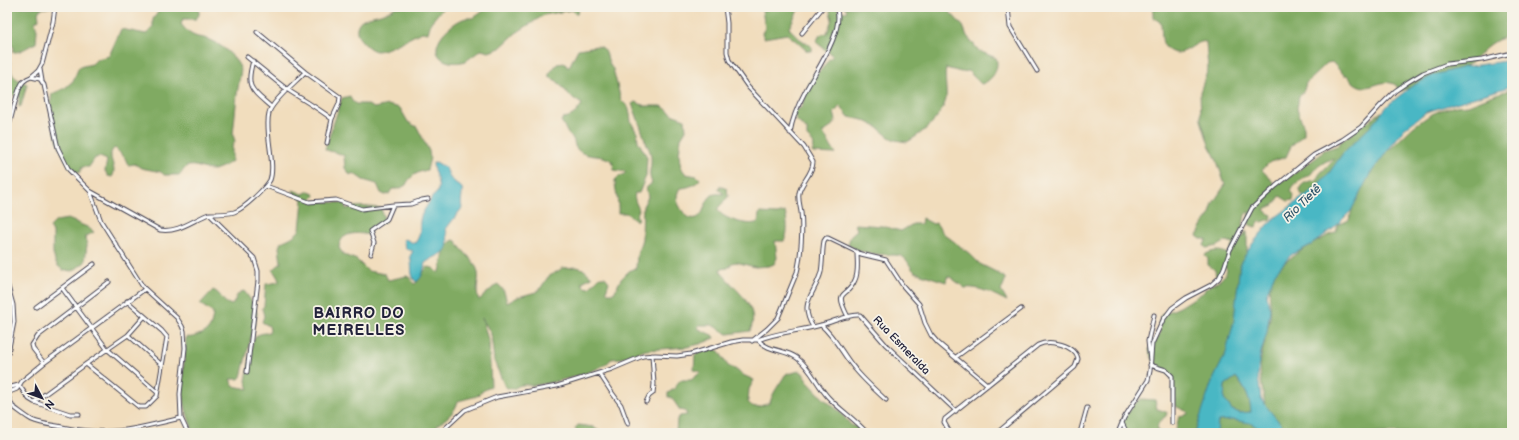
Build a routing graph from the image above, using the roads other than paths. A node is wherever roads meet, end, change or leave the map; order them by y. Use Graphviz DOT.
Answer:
graph roads {
  1 [pos="55,7"];
  2 [pos="725,7"];
  3 [pos="823,7"];
  4 [pos="836,7"];
  5 [pos="1008,7"];
  6 [pos="257,32"];
  7 [pos="802,33"];
  8 [pos="1512,53"];
  9 [pos="248,57"];
  10 [pos="253,61"];
  11 [pos="40,68"];
  12 [pos="1037,71"];
  13 [pos="305,72"];
  14 [pos="31,77"];
  15 [pos="42,81"];
  16 [pos="288,90"];
  17 [pos="271,107"];
  18 [pos="332,119"];
  19 [pos="7,131"];
  20 [pos="790,133"];
  21 [pos="326,143"];
  22 [pos="266,186"];
  23 [pos="90,191"];
  24 [pos="428,199"];
  25 [pos="393,204"];
  26 [pos="209,214"];
  27 [pos="857,252"];
  28 [pos="371,254"];
  29 [pos="94,264"];
  30 [pos="109,282"];
  31 [pos="7,283"];
  32 [pos="62,288"];
  33 [pos="145,289"];
  34 [pos="127,302"];
  35 [pos="36,307"];
  36 [pos="76,307"];
  37 [pos="1021,309"];
  38 [pos="1154,315"];
  39 [pos="144,317"];
  40 [pos="848,317"];
  41 [pos="821,325"];
  42 [pos="813,327"];
  43 [pos="92,328"];
  44 [pos="128,335"];
  45 [pos="758,340"];
  46 [pos="752,341"];
  47 [pos="107,349"];
  48 [pos="652,355"];
  49 [pos="7,358"];
  50 [pos="956,358"];
  51 [pos="44,363"];
  52 [pos="1150,363"];
  53 [pos="86,364"];
  54 [pos="162,365"];
  55 [pos="247,372"];
  56 [pos="599,373"];
  57 [pos="19,385"];
  58 [pos="988,385"];
  59 [pos="7,388"];
  60 [pos="158,392"];
  61 [pos="7,393"];
  62 [pos="886,400"];
  63 [pos="34,402"];
  64 [pos="646,402"];
  65 [pos="7,404"];
  66 [pos="12,405"];
  67 [pos="1087,408"];
  68 [pos="956,411"];
  69 [pos="79,414"];
  70 [pos="181,418"];
  71 [pos="1122,422"];
  72 [pos="1172,423"];
  73 [pos="628,424"];
  74 [pos="188,433"];
  75 [pos="440,433"];
  76 [pos="867,433"];
  77 [pos="950,433"];
  78 [pos="997,433"];
  79 [pos="1080,433"];
  80 [pos="1118,433"];
  81 [pos="1127,433"];
  1 -- 11 [label="street"];
  2 -- 20 [label="street"];
  3 -- 7 [label="street"];
  4 -- 20 [label="street"];
  5 -- 12 [label="street"];
  6 -- 13 [label="street"];
  8 -- 52 [label="street"];
  9 -- 10 [label="street"];
  10 -- 16 [label="street"];
  10 -- 17 [label="street"];
  11 -- 14 [label="street"];
  11 -- 15 [label="street"];
  13 -- 16 [label="street"];
  13 -- 18 [label="street"];
  14 -- 15 [label="street"];
  14 -- 19 [label="street"];
  15 -- 23 [label="street"];
  16 -- 17 [label="street"];
  16 -- 18 [label="street"];
  17 -- 22 [label="street"];
  18 -- 21 [label="street"];
  20 -- 46 [label="street"];
  22 -- 25 [label="street"];
  22 -- 26 [label="street"];
  23 -- 26 [label="street"];
  23 -- 33 [label="street"];
  24 -- 25 [label="street"];
  25 -- 28 [label="street"];
  26 -- 55 [label="street"];
  27 -- 40 [label="street"];
  27 -- 42 [label="street"];
  27 -- 50 [label="street"];
  29 -- 32 [label="street"];
  30 -- 36 [label="street"];
  31 -- 49 [label="street"];
  32 -- 35 [label="street"];
  32 -- 36 [label="street"];
  33 -- 34 [label="street"];
  33 -- 70 [label="street"];
  34 -- 39 [label="street"];
  34 -- 43 [label="street"];
  36 -- 43 [label="street"];
  36 -- 51 [label="street"];
  37 -- 50 [label="street"];
  38 -- 52 [label="street"];
  39 -- 44 [label="street"];
  39 -- 54 [label="street"];
  40 -- 41 [label="street, Rua Esmeralda"];
  40 -- 68 [label="street, Rua Esmeralda"];
  41 -- 42 [label="street, Rua Esmeralda"];
  41 -- 62 [label="street"];
  42 -- 45 [label="street, Rua Esmeralda"];
  43 -- 47 [label="street"];
  43 -- 51 [label="street"];
  44 -- 47 [label="street"];
  44 -- 54 [label="street"];
  45 -- 46 [label="street, Rua Esmeralda"];
  45 -- 76 [label="street"];
  46 -- 48 [label="street, Rua Esmeralda"];
  47 -- 53 [label="street"];
  47 -- 60 [label="street"];
  48 -- 56 [label="street, Rua Esmeralda"];
  48 -- 64 [label="street"];
  50 -- 58 [label="street"];
  51 -- 57 [label="street"];
  52 -- 71 [label="street"];
  52 -- 72 [label="street"];
  53 -- 60 [label="street"];
  53 -- 63 [label="street"];
  54 -- 60 [label="street"];
  56 -- 73 [label="street"];
  56 -- 75 [label="street, Rua Esmeralda"];
  57 -- 59 [label="street"];
  57 -- 61 [label="street"];
  57 -- 63 [label="street"];
  58 -- 68 [label="street"];
  58 -- 78 [label="street"];
  61 -- 66 [label="street"];
  63 -- 69 [label="street"];
  65 -- 66 [label="street"];
  66 -- 70 [label="street"];
  67 -- 79 [label="street"];
  68 -- 77 [label="street"];
  70 -- 74 [label="street"];
  71 -- 80 [label="street"];
  71 -- 81 [label="street"];
}
